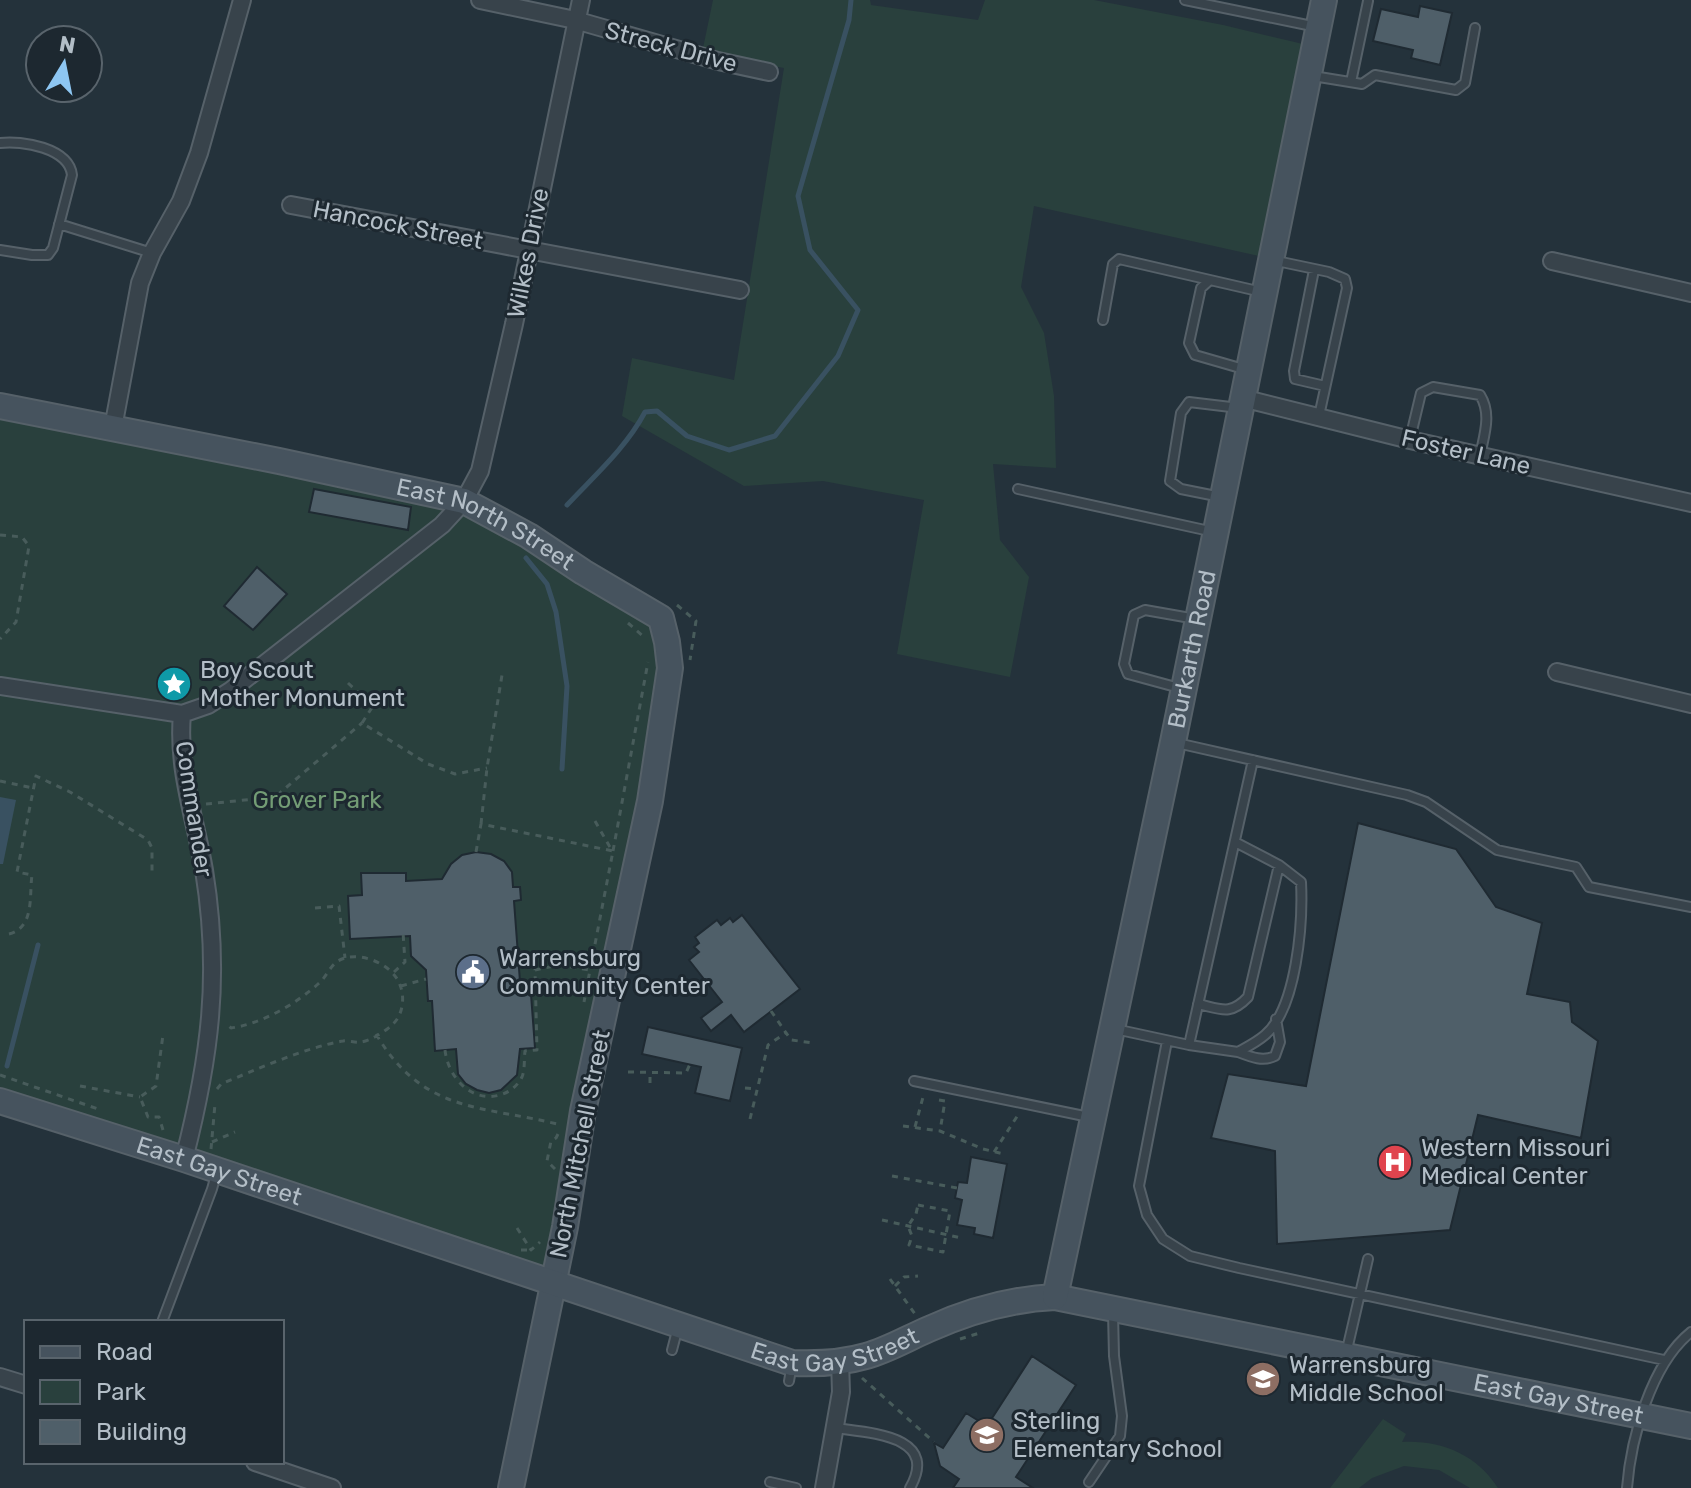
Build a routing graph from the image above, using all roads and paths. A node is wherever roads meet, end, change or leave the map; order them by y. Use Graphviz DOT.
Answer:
graph roads {
  1 [pos="242,0"];
  2 [pos="480,0"];
  3 [pos="581,0"];
  4 [pos="1185,0"];
  5 [pos="1324,0"];
  6 [pos="1368,1"];
  7 [pos="575,20"];
  8 [pos="1318,28"];
  9 [pos="1475,28"];
  10 [pos="769,72"];
  11 [pos="1308,75"];
  12 [pos="1351,82"];
  13 [pos="0,143"];
  14 [pos="291,205"];
  15 [pos="59,224"];
  16 [pos="0,250"];
  17 [pos="528,250"];
  18 [pos="152,253"];
  19 [pos="1270,260"];
  20 [pos="1552,261"];
  21 [pos="1314,270"];
  22 [pos="1210,280"];
  23 [pos="740,290"];
  24 [pos="1264,292"];
  25 [pos="1691,293"];
  26 [pos="1103,320"];
  27 [pos="1248,370"];
  28 [pos="1325,386"];
  29 [pos="1241,403"];
  30 [pos="0,406"];
  31 [pos="1319,416"];
  32 [pos="113,428"];
  33 [pos="1410,440"];
  34 [pos="1480,456"];
  35 [pos="1018,489"];
  36 [pos="1222,497"];
  37 [pos="464,501"];
  38 [pos="1691,503"];
  39 [pos="1215,532"];
  40 [pos="0,535"];
  41 [pos="671,601"];
  42 [pos="1197,619"];
  43 [pos="629,624"];
  44 [pos="0,639"];
  45 [pos="646,641"];
  46 [pos="651,650"];
  47 [pos="690,660"];
  48 [pos="1557,672"];
  49 [pos="502,675"];
  50 [pos="348,683"];
  51 [pos="0,686"];
  52 [pos="1183,689"];
  53 [pos="1691,704"];
  54 [pos="182,714"];
  55 [pos="362,723"];
  56 [pos="1173,742"];
  57 [pos="1253,760"];
  58 [pos="487,768"];
  59 [pos="0,781"];
  60 [pos="33,788"];
  61 [pos="650,801"];
  62 [pos="204,804"];
  63 [pos="595,821"];
  64 [pos="481,824"];
  65 [pos="1235,842"];
  66 [pos="613,851"];
  67 [pos="476,852"];
  68 [pos="1279,865"];
  69 [pos="152,875"];
  70 [pos="1691,907"];
  71 [pos="315,908"];
  72 [pos="403,932"];
  73 [pos="9,934"];
  74 [pos="345,958"];
  75 [pos="590,970"];
  76 [pos="394,972"];
  77 [pos="426,979"];
  78 [pos="401,986"];
  79 [pos="585,1001"];
  80 [pos="1198,1004"];
  81 [pos="771,1011"];
  82 [pos="1276,1019"];
  83 [pos="223,1020"];
  84 [pos="1113,1028"];
  85 [pos="787,1032"];
  86 [pos="376,1034"];
  87 [pos="163,1035"];
  88 [pos="1167,1041"];
  89 [pos="814,1043"];
  90 [pos="1189,1045"];
  91 [pos="445,1050"];
  92 [pos="1238,1052"];
  93 [pos="690,1064"];
  94 [pos="628,1072"];
  95 [pos="650,1073"];
  96 [pos="0,1075"];
  97 [pos="914,1081"];
  98 [pos="650,1083"];
  99 [pos="80,1086"];
  100 [pos="745,1088"];
  101 [pos="756,1089"];
  102 [pos="215,1091"];
  103 [pos="140,1097"];
  104 [pos="0,1101"];
  105 [pos="215,1103"];
  106 [pos="104,1112"];
  107 [pos="1019,1112"];
  108 [pos="1093,1117"];
  109 [pos="750,1119"];
  110 [pos="903,1126"];
  111 [pos="149,1127"];
  112 [pos="915,1127"];
  113 [pos="940,1131"];
  114 [pos="235,1132"];
  115 [pos="212,1142"];
  116 [pos="994,1152"];
  117 [pos="1004,1154"];
  118 [pos="184,1159"];
  119 [pos="214,1160"];
  120 [pos="556,1171"];
  121 [pos="892,1176"];
  122 [pos="957,1188"];
  123 [pos="882,1220"];
  124 [pos="908,1226"];
  125 [pos="517,1228"];
  126 [pos="543,1230"];
  127 [pos="945,1235"];
  128 [pos="961,1238"];
  129 [pos="1368,1259"];
  130 [pos="918,1276"];
  131 [pos="890,1279"];
  132 [pos="554,1283"];
  133 [pos="895,1286"];
  134 [pos="1360,1294"];
  135 [pos="1055,1297"];
  136 [pos="1113,1308"];
  137 [pos="163,1320"];
  138 [pos="993,1327"];
  139 [pos="926,1330"];
  140 [pos="1691,1332"];
  141 [pos="953,1339"];
  142 [pos="1345,1354"];
  143 [pos="1664,1360"];
  144 [pos="840,1361"];
  145 [pos="872,1374"];
  146 [pos="0,1377"];
  147 [pos="24,1384"];
  148 [pos="1643,1416"];
  149 [pos="1691,1426"];
  150 [pos="834,1428"];
  151 [pos="934,1442"];
  152 [pos="261,1464"];
  153 [pos="770,1482"];
  154 [pos="1089,1482"];
  155 [pos="332,1488"];
  156 [pos="511,1488"];
  157 [pos="796,1488"];
  158 [pos="824,1488"];
  159 [pos="910,1488"];
  160 [pos="1627,1488"];
  1 -- 18 [label="street"];
  2 -- 7 [label="street, Streck Drive"];
  3 -- 7 [label="street, Wilkes Drive"];
  4 -- 8 [label="lane"];
  5 -- 8 [label="main road, Burkarth Road"];
  6 -- 12 [label="lane"];
  7 -- 10 [label="street, Streck Drive"];
  7 -- 17 [label="street, Wilkes Drive"];
  8 -- 11 [label="main road, Burkarth Road"];
  9 -- 12 [label="lane"];
  11 -- 12 [label="lane"];
  11 -- 19 [label="main road, Burkarth Road"];
  13 -- 15 [label="lane"];
  14 -- 17 [label="street, Hancock Street"];
  15 -- 16 [label="lane"];
  15 -- 18 [label="lane"];
  17 -- 23 [label="street, Hancock Street"];
  17 -- 37 [label="street, Wilkes Drive"];
  18 -- 32 [label="street"];
  19 -- 21 [label="lane"];
  19 -- 24 [label="main road, Burkarth Road"];
  20 -- 25 [label="street"];
  21 -- 28 [label="lane"];
  21 -- 28 [label="lane"];
  22 -- 24 [label="lane"];
  22 -- 26 [label="lane"];
  22 -- 27 [label="lane"];
  24 -- 27 [label="main road, Burkarth Road"];
  27 -- 29 [label="main road, Burkarth Road"];
  28 -- 31 [label="lane"];
  29 -- 31 [label="street, Foster Lane"];
  29 -- 36 [label="main road, Burkarth Road"];
  29 -- 36 [label="lane"];
  30 -- 32 [label="main road, East North Street"];
  31 -- 33 [label="street, Foster Lane"];
  32 -- 37 [label="main road, East North Street"];
  33 -- 34 [label="street, Foster Lane"];
  33 -- 34 [label="lane"];
  34 -- 38 [label="street, Foster Lane"];
  35 -- 39 [label="lane"];
  36 -- 39 [label="main road, Burkarth Road"];
  37 -- 54 [label="street, Commander"];
  37 -- 61 [label="main road, East North Street"];
  39 -- 42 [label="main road, Burkarth Road"];
  40 -- 44 [label="path"];
  41 -- 47 [label="path"];
  42 -- 52 [label="main road, Burkarth Road"];
  42 -- 52 [label="lane"];
  43 -- 45 [label="path"];
  46 -- 66 [label="path"];
  48 -- 53 [label="street"];
  49 -- 58 [label="path"];
  50 -- 55 [label="path"];
  51 -- 54 [label="street"];
  52 -- 56 [label="main road, Burkarth Road"];
  54 -- 118 [label="street, Commander"];
  55 -- 58 [label="path"];
  55 -- 62 [label="path"];
  56 -- 57 [label="lane"];
  56 -- 84 [label="main road, Burkarth Road"];
  57 -- 65 [label="lane"];
  57 -- 70 [label="lane"];
  58 -- 64 [label="path"];
  59 -- 60 [label="path"];
  60 -- 69 [label="path"];
  60 -- 73 [label="path"];
  61 -- 132 [label="main road, North Mitchell Street"];
  63 -- 66 [label="path"];
  64 -- 66 [label="path"];
  64 -- 67 [label="path"];
  65 -- 68 [label="lane"];
  65 -- 80 [label="lane"];
  66 -- 75 [label="path"];
  68 -- 80 [label="lane"];
  68 -- 82 [label="lane"];
  71 -- 74 [label="path"];
  72 -- 76 [label="path"];
  74 -- 76 [label="path"];
  74 -- 83 [label="path"];
  75 -- 79 [label="path"];
  75 -- 91 [label="path"];
  76 -- 78 [label="path"];
  77 -- 78 [label="path"];
  78 -- 86 [label="path"];
  80 -- 90 [label="lane"];
  81 -- 85 [label="path"];
  82 -- 92 [label="lane"];
  82 -- 92 [label="lane"];
  84 -- 88 [label="lane"];
  84 -- 108 [label="main road, Burkarth Road"];
  85 -- 89 [label="path"];
  85 -- 101 [label="path"];
  86 -- 102 [label="path"];
  86 -- 120 [label="path"];
  87 -- 103 [label="path"];
  88 -- 90 [label="lane"];
  88 -- 134 [label="lane"];
  90 -- 92 [label="lane"];
  93 -- 95 [label="path"];
  94 -- 95 [label="path"];
  95 -- 98 [label="path"];
  96 -- 106 [label="path"];
  97 -- 108 [label="lane"];
  99 -- 103 [label="path"];
  100 -- 101 [label="path"];
  101 -- 109 [label="path"];
  103 -- 111 [label="path"];
  104 -- 118 [label="main road, East Gay Street"];
  105 -- 115 [label="path"];
  107 -- 116 [label="path"];
  108 -- 135 [label="main road, Burkarth Road"];
  110 -- 112 [label="path"];
  112 -- 113 [label="path"];
  112 -- 113 [label="path"];
  113 -- 116 [label="path"];
  114 -- 115 [label="path"];
  115 -- 119 [label="path"];
  116 -- 117 [label="path"];
  118 -- 119 [label="main road, East Gay Street"];
  119 -- 132 [label="main road, East Gay Street"];
  119 -- 137 [label="lane"];
  121 -- 122 [label="path"];
  123 -- 124 [label="path"];
  124 -- 127 [label="path"];
  124 -- 127 [label="path"];
  124 -- 127 [label="path"];
  125 -- 126 [label="path"];
  127 -- 128 [label="path"];
  129 -- 134 [label="lane"];
  130 -- 133 [label="path"];
  131 -- 133 [label="path"];
  132 -- 144 [label="main road, East Gay Street"];
  132 -- 156 [label="main road, North Mitchell Street"];
  133 -- 139 [label="path"];
  134 -- 142 [label="lane"];
  134 -- 143 [label="lane"];
  135 -- 136 [label="main road, East Gay Street"];
  135 -- 139 [label="main road, East Gay Street"];
  136 -- 142 [label="main road, East Gay Street"];
  136 -- 154 [label="lane"];
  138 -- 141 [label="path"];
  139 -- 144 [label="main road, East Gay Street"];
  140 -- 143 [label="lane"];
  142 -- 148 [label="main road, East Gay Street"];
  143 -- 148 [label="lane"];
  144 -- 150 [label="street"];
  145 -- 151 [label="path"];
  146 -- 147 [label="street"];
  148 -- 149 [label="main road, East Gay Street"];
  148 -- 160 [label="lane"];
  150 -- 158 [label="street"];
  150 -- 159 [label="lane"];
  152 -- 155 [label="street"];
  153 -- 157 [label="lane"];
}
